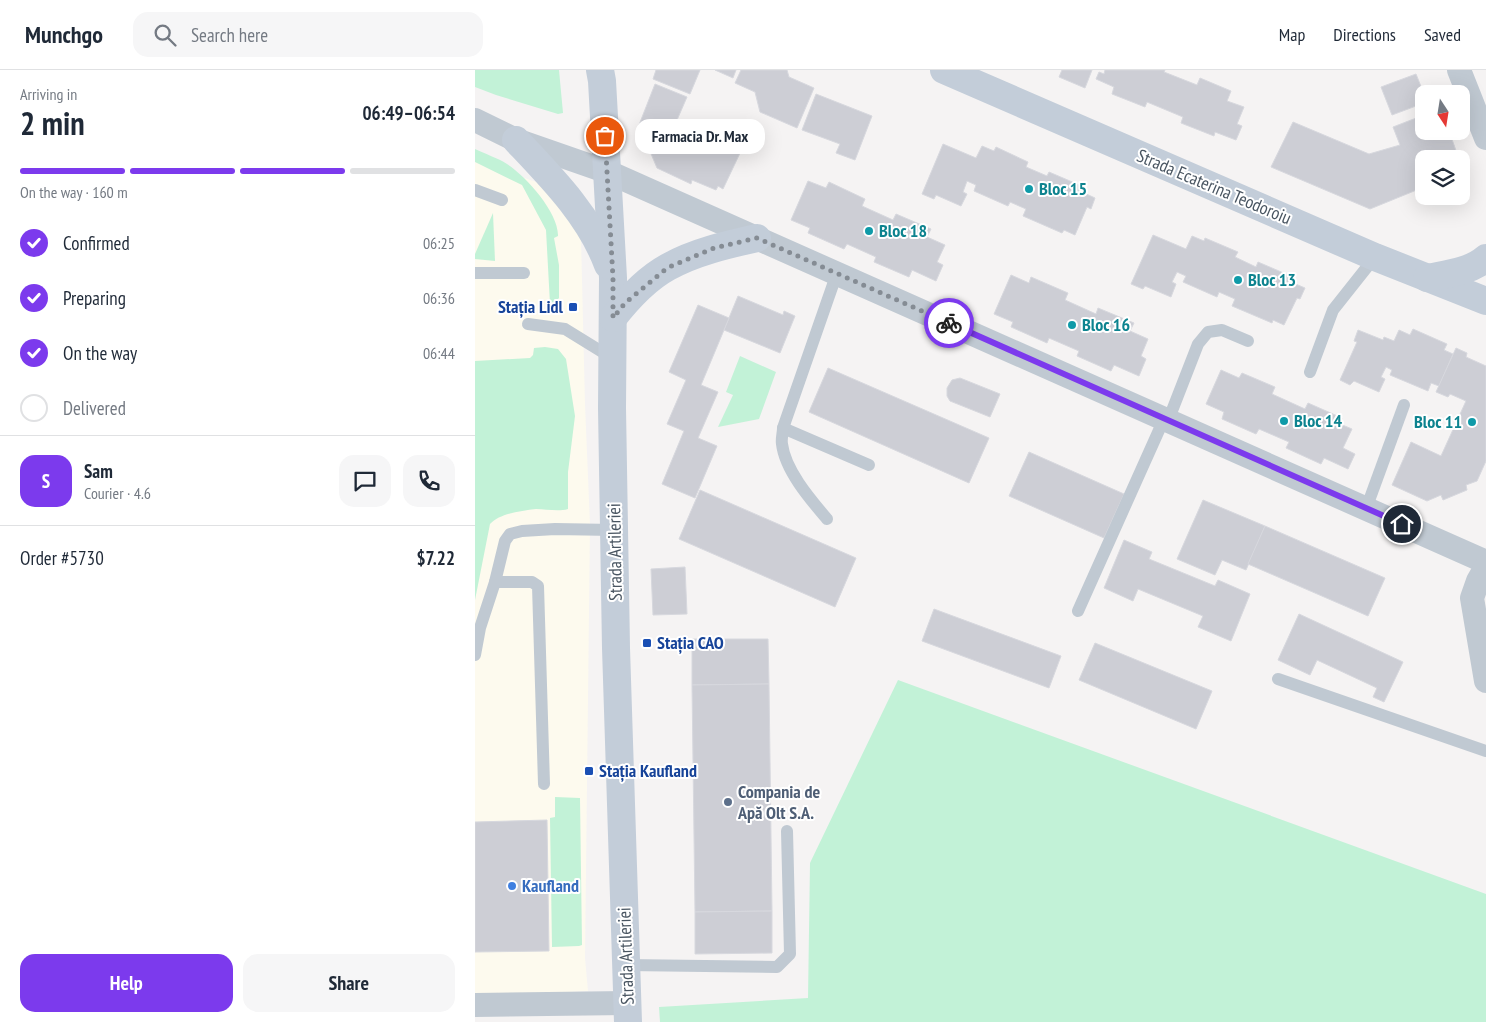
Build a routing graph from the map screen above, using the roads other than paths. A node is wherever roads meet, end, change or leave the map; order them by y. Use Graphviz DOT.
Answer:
graph roads {
  1 [pos="944,70"];
  2 [pos="1459,70"];
  3 [pos="602,72"];
  4 [pos="475,120"];
  5 [pos="1484,127"];
  6 [pos="516,140"];
  7 [pos="608,172"];
  8 [pos="475,190"];
  9 [pos="502,200"];
  10 [pos="757,238"];
  11 [pos="1375,257"];
  12 [pos="1486,258"];
  13 [pos="475,273"];
  14 [pos="524,273"];
  15 [pos="837,273"];
  16 [pos="613,278"];
  17 [pos="1427,278"];
  18 [pos="1486,301"];
  19 [pos="613,318"];
  20 [pos="528,324"];
  21 [pos="1248,341"];
  22 [pos="613,359"];
  23 [pos="1310,372"];
  24 [pos="1404,405"];
  25 [pos="1166,420"];
  26 [pos="783,428"];
  27 [pos="869,465"];
  28 [pos="1367,509"];
  29 [pos="827,518"];
  30 [pos="614,530"];
  31 [pos="1486,562"];
  32 [pos="1486,567"];
  33 [pos="495,582"];
  34 [pos="1078,611"];
  35 [pos="475,655"];
  36 [pos="1278,678"];
  37 [pos="1486,682"];
  38 [pos="1486,751"];
  39 [pos="544,784"];
  40 [pos="787,831"];
  41 [pos="626,965"];
  42 [pos="475,1005"];
  43 [pos="628,1013"];
  1 -- 11 [label="main road, Strada Ecaterina Teodoroiu"];
  2 -- 5 [label="street"];
  3 -- 7 [label="main road, Strada Artileriei"];
  4 -- 6 [label="street"];
  6 -- 7 [label="street"];
  6 -- 16 [label="main road"];
  7 -- 10 [label="street"];
  7 -- 16 [label="main road, Strada Artileriei"];
  8 -- 9 [label="lane"];
  10 -- 15 [label="street"];
  10 -- 19 [label="main road"];
  11 -- 17 [label="main road, Strada Ecaterina Teodoroiu"];
  11 -- 23 [label="lane"];
  12 -- 17 [label="main road"];
  13 -- 14 [label="lane"];
  15 -- 25 [label="street"];
  15 -- 26 [label="lane"];
  16 -- 19 [label="main road, Strada Artileriei"];
  17 -- 18 [label="main road, Strada Ecaterina Teodoroiu"];
  19 -- 22 [label="main road, Strada Artileriei"];
  20 -- 22 [label="lane"];
  21 -- 25 [label="lane"];
  22 -- 30 [label="main road, Strada Artileriei"];
  24 -- 28 [label="lane"];
  25 -- 28 [label="street"];
  25 -- 34 [label="lane"];
  26 -- 27 [label="lane"];
  26 -- 29 [label="lane"];
  28 -- 31 [label="street"];
  30 -- 33 [label="lane"];
  30 -- 41 [label="main road, Strada Artileriei"];
  32 -- 37 [label="street"];
  33 -- 35 [label="lane"];
  33 -- 39 [label="lane"];
  36 -- 38 [label="lane"];
  40 -- 41 [label="lane"];
  41 -- 43 [label="main road, Strada Artileriei"];
  42 -- 43 [label="street"];
}
